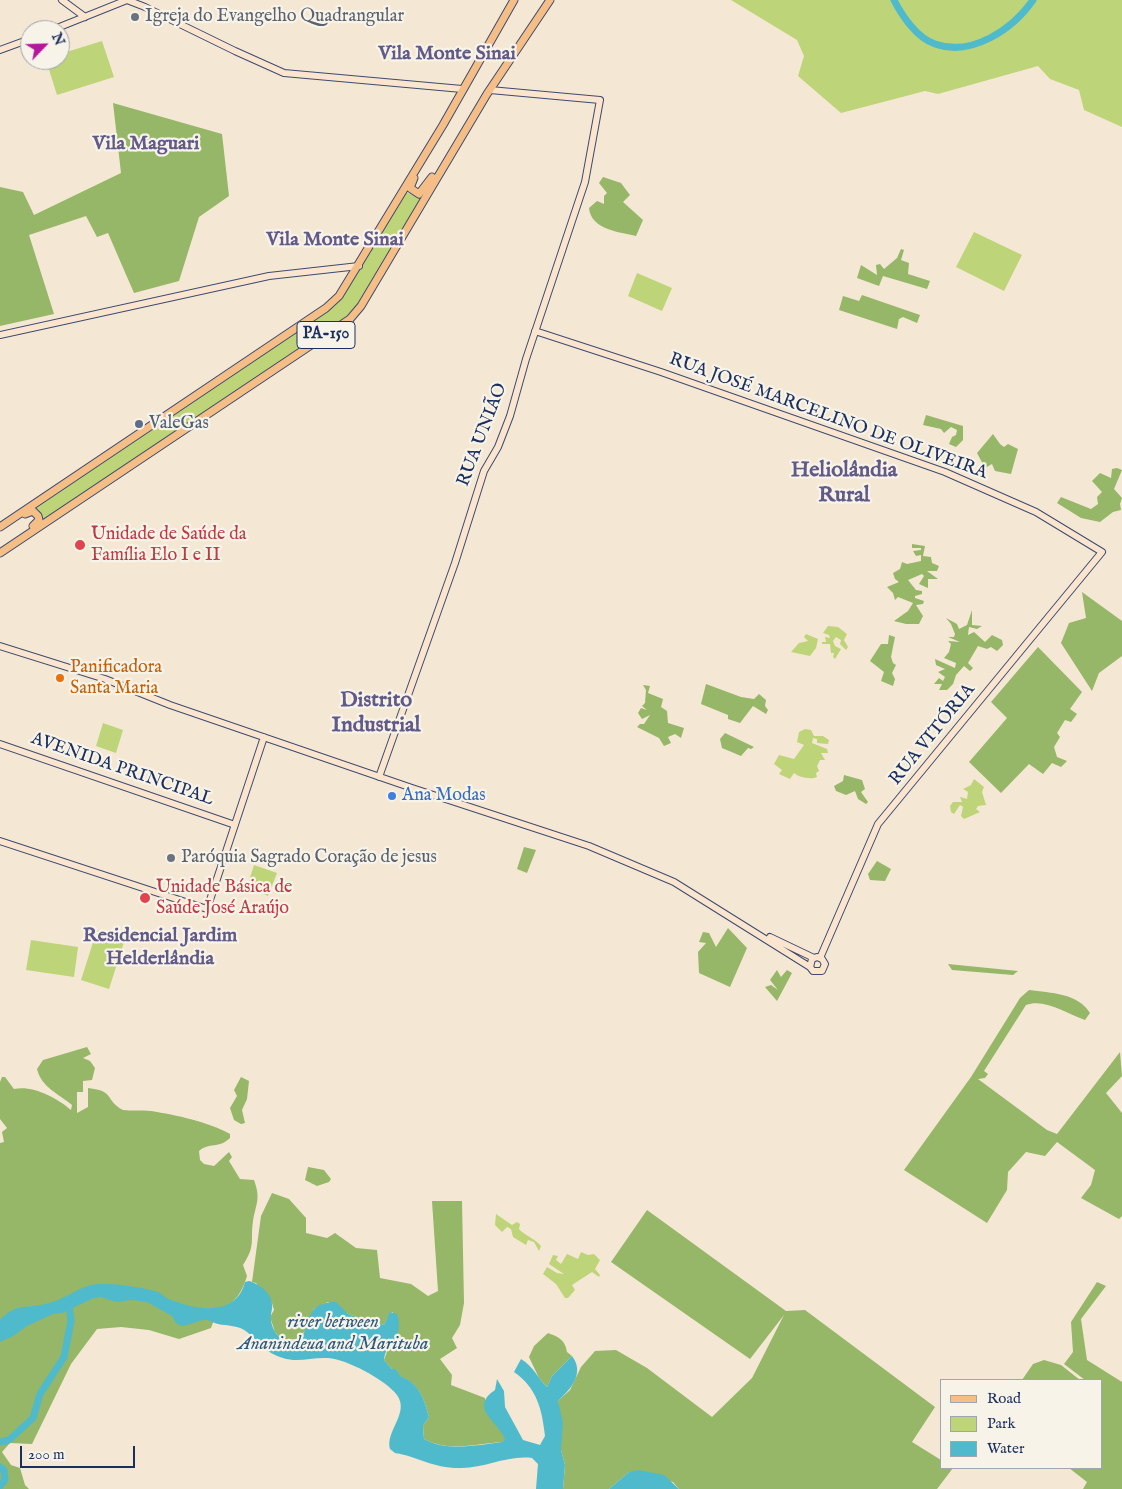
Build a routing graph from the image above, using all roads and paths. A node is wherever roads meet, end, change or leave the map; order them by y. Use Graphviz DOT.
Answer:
graph roads {
  1 [pos="62,0"];
  2 [pos="127,0"];
  3 [pos="514,0"];
  4 [pos="550,0"];
  5 [pos="85,17"];
  6 [pos="70,23"];
  7 [pos="20,42"];
  8 [pos="0,50"];
  9 [pos="462,89"];
  10 [pos="490,90"];
  11 [pos="444,125"];
  12 [pos="461,140"];
  13 [pos="358,266"];
  14 [pos="535,331"];
  15 [pos="0,335"];
  16 [pos="0,527"];
  17 [pos="0,531"];
  18 [pos="0,551"];
  19 [pos="1102,552"];
  20 [pos="0,647"];
  21 [pos="264,737"];
  22 [pos="0,744"];
  23 [pos="379,777"];
  24 [pos="235,825"];
  25 [pos="0,842"];
  26 [pos="750,928"];
  27 [pos="817,958"];
  28 [pos="810,967"];
  1 -- 5 [label="street"];
  2 -- 5 [label="street"];
  2 -- 9 [label="street"];
  3 -- 9 [label="main road, PA-150"];
  4 -- 10 [label="main road, PA-150"];
  5 -- 6 [label="street"];
  7 -- 8 [label="street"];
  9 -- 11 [label="main road, PA-150"];
  10 -- 12 [label="main road, PA-150"];
  10 -- 14 [label="street, RUA UNIÃO"];
  11 -- 12 [label="main road"];
  11 -- 13 [label="main road, PA-150"];
  12 -- 18 [label="main road, PA-150"];
  13 -- 15 [label="street"];
  13 -- 16 [label="main road, PA-150"];
  14 -- 19 [label="street, RUA JOSÉ MARCELINO DE OLIVEIRA"];
  14 -- 23 [label="street, RUA UNIÃO"];
  17 -- 18 [label="main road"];
  19 -- 27 [label="street, RUA VITÓRIA"];
  20 -- 21 [label="street"];
  21 -- 23 [label="street"];
  21 -- 24 [label="street"];
  22 -- 24 [label="street, AVENIDA PRINCIPAL"];
  23 -- 26 [label="street"];
  24 -- 25 [label="street"];
  26 -- 27 [label="street"];
  26 -- 28 [label="street"];
  27 -- 28 [label="street"];
  27 -- 28 [label="street"];
}
